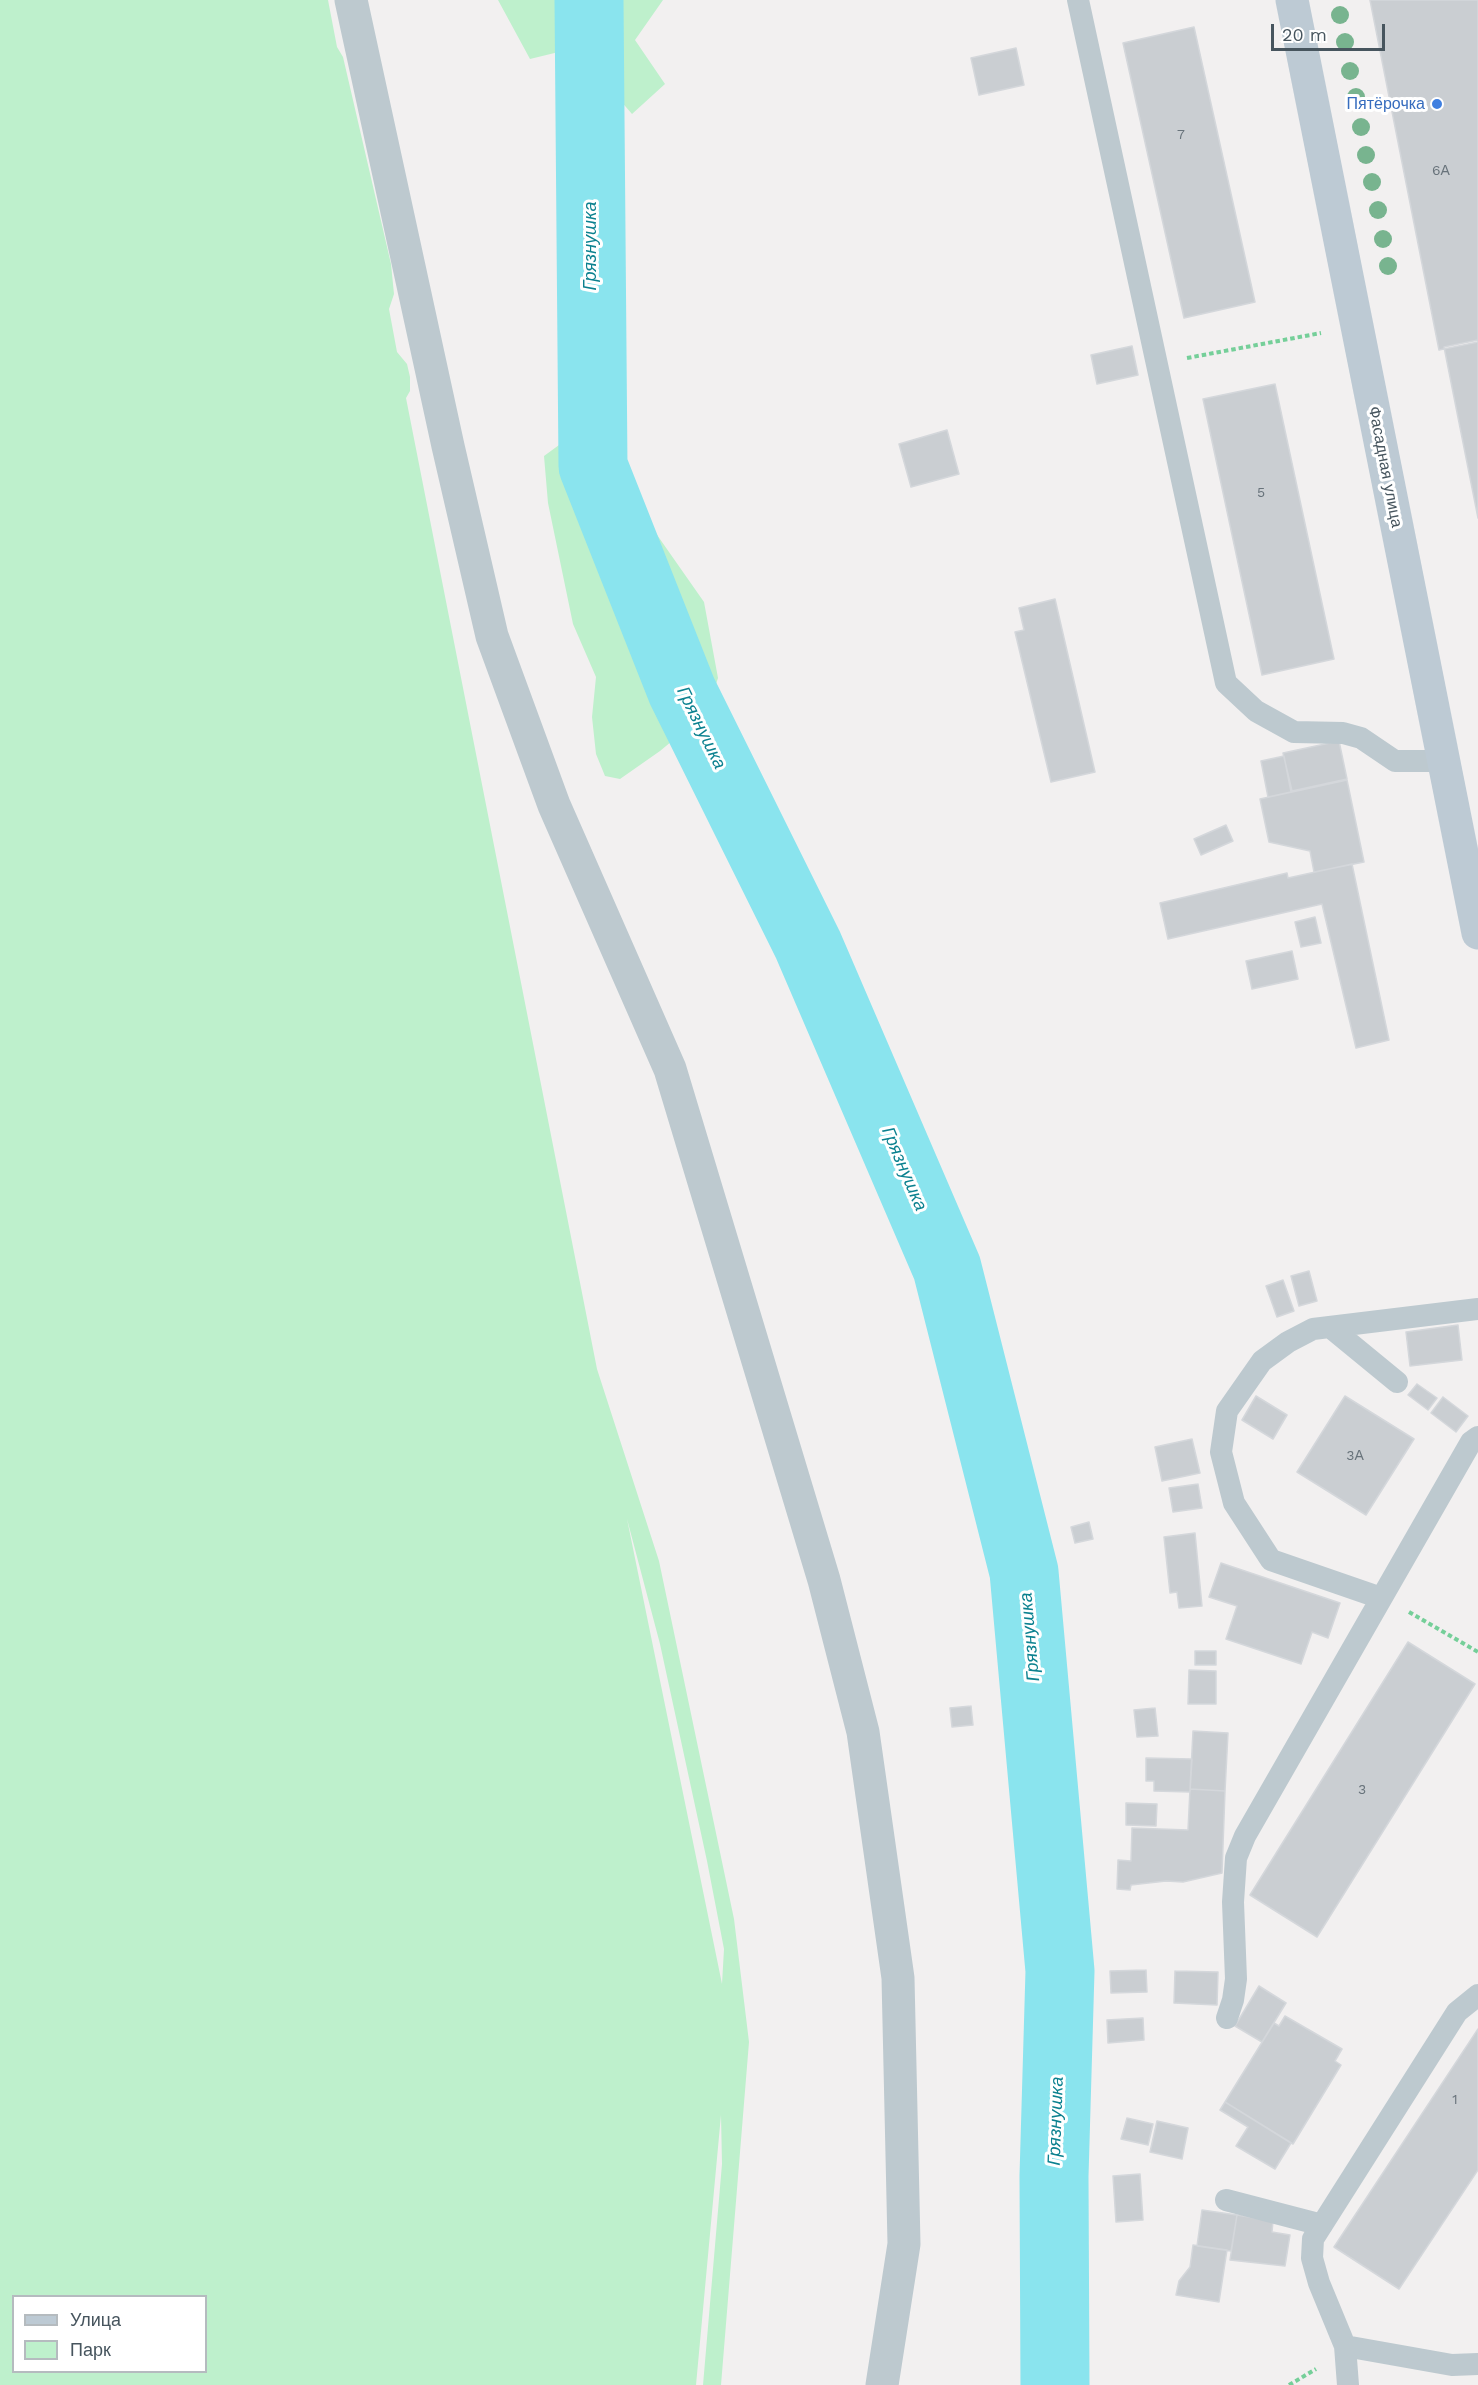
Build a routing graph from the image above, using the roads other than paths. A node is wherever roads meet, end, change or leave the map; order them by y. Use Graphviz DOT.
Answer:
graph roads {
  1 [pos="351,0"];
  2 [pos="1078,0"];
  3 [pos="1292,0"];
  4 [pos="1444,761"];
  5 [pos="1477,922"];
  6 [pos="1478,1309"];
  7 [pos="1329,1327"];
  8 [pos="1397,1382"];
  9 [pos="1478,1437"];
  10 [pos="1381,1598"];
  11 [pos="1478,1995"];
  12 [pos="1227,2018"];
  13 [pos="1226,2199"];
  14 [pos="1322,2225"];
  15 [pos="1345,2346"];
  16 [pos="1478,2364"];
  17 [pos="882,2385"];
  18 [pos="1348,2385"];
  1 -- 17 [label="street"];
  2 -- 4 [label="lane"];
  3 -- 4 [label="main road, Фасадная улица"];
  4 -- 5 [label="main road, Фасадная улица"];
  6 -- 7 [label="lane"];
  7 -- 8 [label="lane"];
  7 -- 10 [label="lane"];
  9 -- 10 [label="lane"];
  10 -- 12 [label="lane"];
  11 -- 14 [label="lane"];
  13 -- 14 [label="lane"];
  14 -- 15 [label="lane"];
  15 -- 16 [label="lane"];
  15 -- 18 [label="lane"];
}
